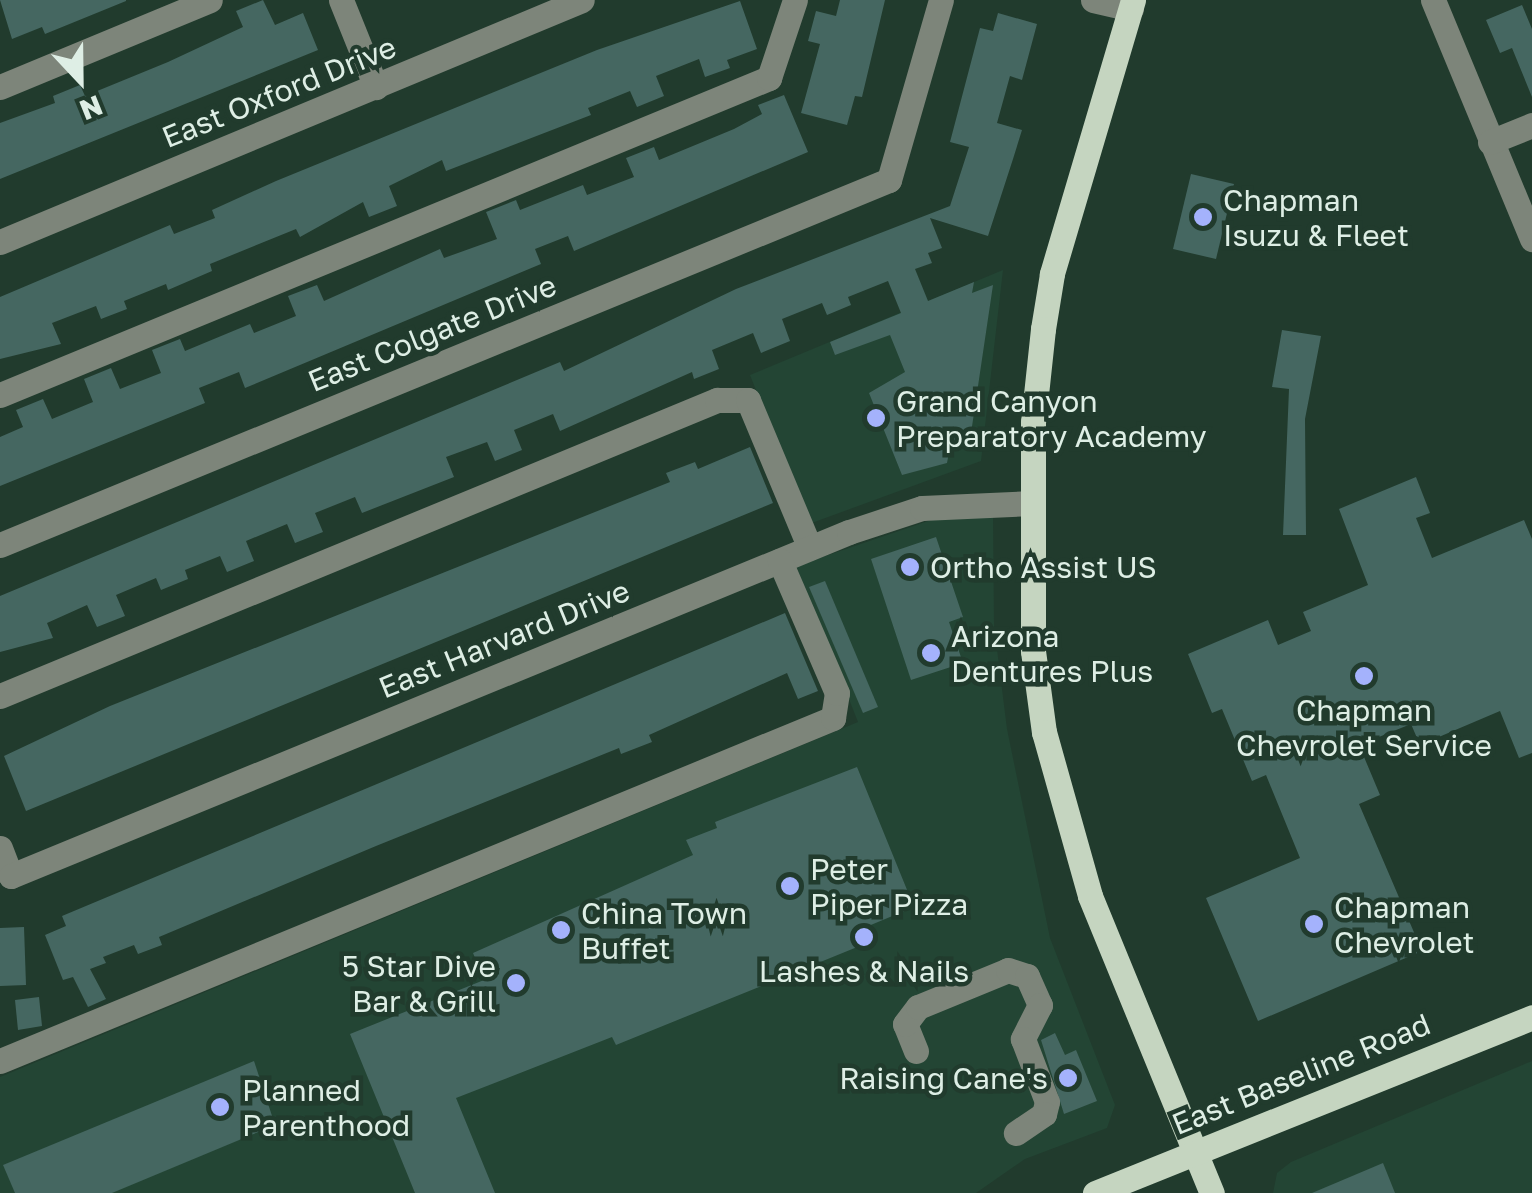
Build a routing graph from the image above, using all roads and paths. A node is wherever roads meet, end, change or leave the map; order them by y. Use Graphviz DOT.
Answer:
graph roads {
  1 [pos="210,0"];
  2 [pos="342,0"];
  3 [pos="582,0"];
  4 [pos="795,0"];
  5 [pos="941,0"];
  6 [pos="1093,0"];
  7 [pos="1433,0"];
  8 [pos="1132,5"];
  9 [pos="0,87"];
  10 [pos="376,88"];
  11 [pos="1532,124"];
  12 [pos="1490,142"];
  13 [pos="1532,239"];
  14 [pos="0,242"];
  15 [pos="0,395"];
  16 [pos="1031,503"];
  17 [pos="0,545"];
  18 [pos="810,548"];
  19 [pos="780,560"];
  20 [pos="0,696"];
  21 [pos="0,848"];
  22 [pos="1532,1016"];
  23 [pos="916,1051"];
  24 [pos="0,1061"];
  25 [pos="1016,1133"];
  26 [pos="1195,1152"];
  27 [pos="1096,1193"];
  28 [pos="1212,1193"];
  1 -- 9 [label="street"];
  2 -- 10 [label="street"];
  3 -- 10 [label="street, East Oxford Drive"];
  4 -- 15 [label="street"];
  5 -- 17 [label="street, East Colgate Drive"];
  6 -- 8 [label="street"];
  7 -- 12 [label="street"];
  8 -- 16 [label="main road"];
  10 -- 14 [label="street, East Oxford Drive"];
  11 -- 12 [label="street"];
  12 -- 13 [label="street"];
  16 -- 18 [label="street, East Harvard Drive"];
  16 -- 26 [label="main road"];
  18 -- 19 [label="street, East Harvard Drive"];
  18 -- 20 [label="street"];
  19 -- 21 [label="street, East Harvard Drive"];
  19 -- 24 [label="street"];
  22 -- 26 [label="main road, East Baseline Road"];
  23 -- 25 [label="street"];
  26 -- 27 [label="main road, East Baseline Road"];
  26 -- 28 [label="main road"];
}
